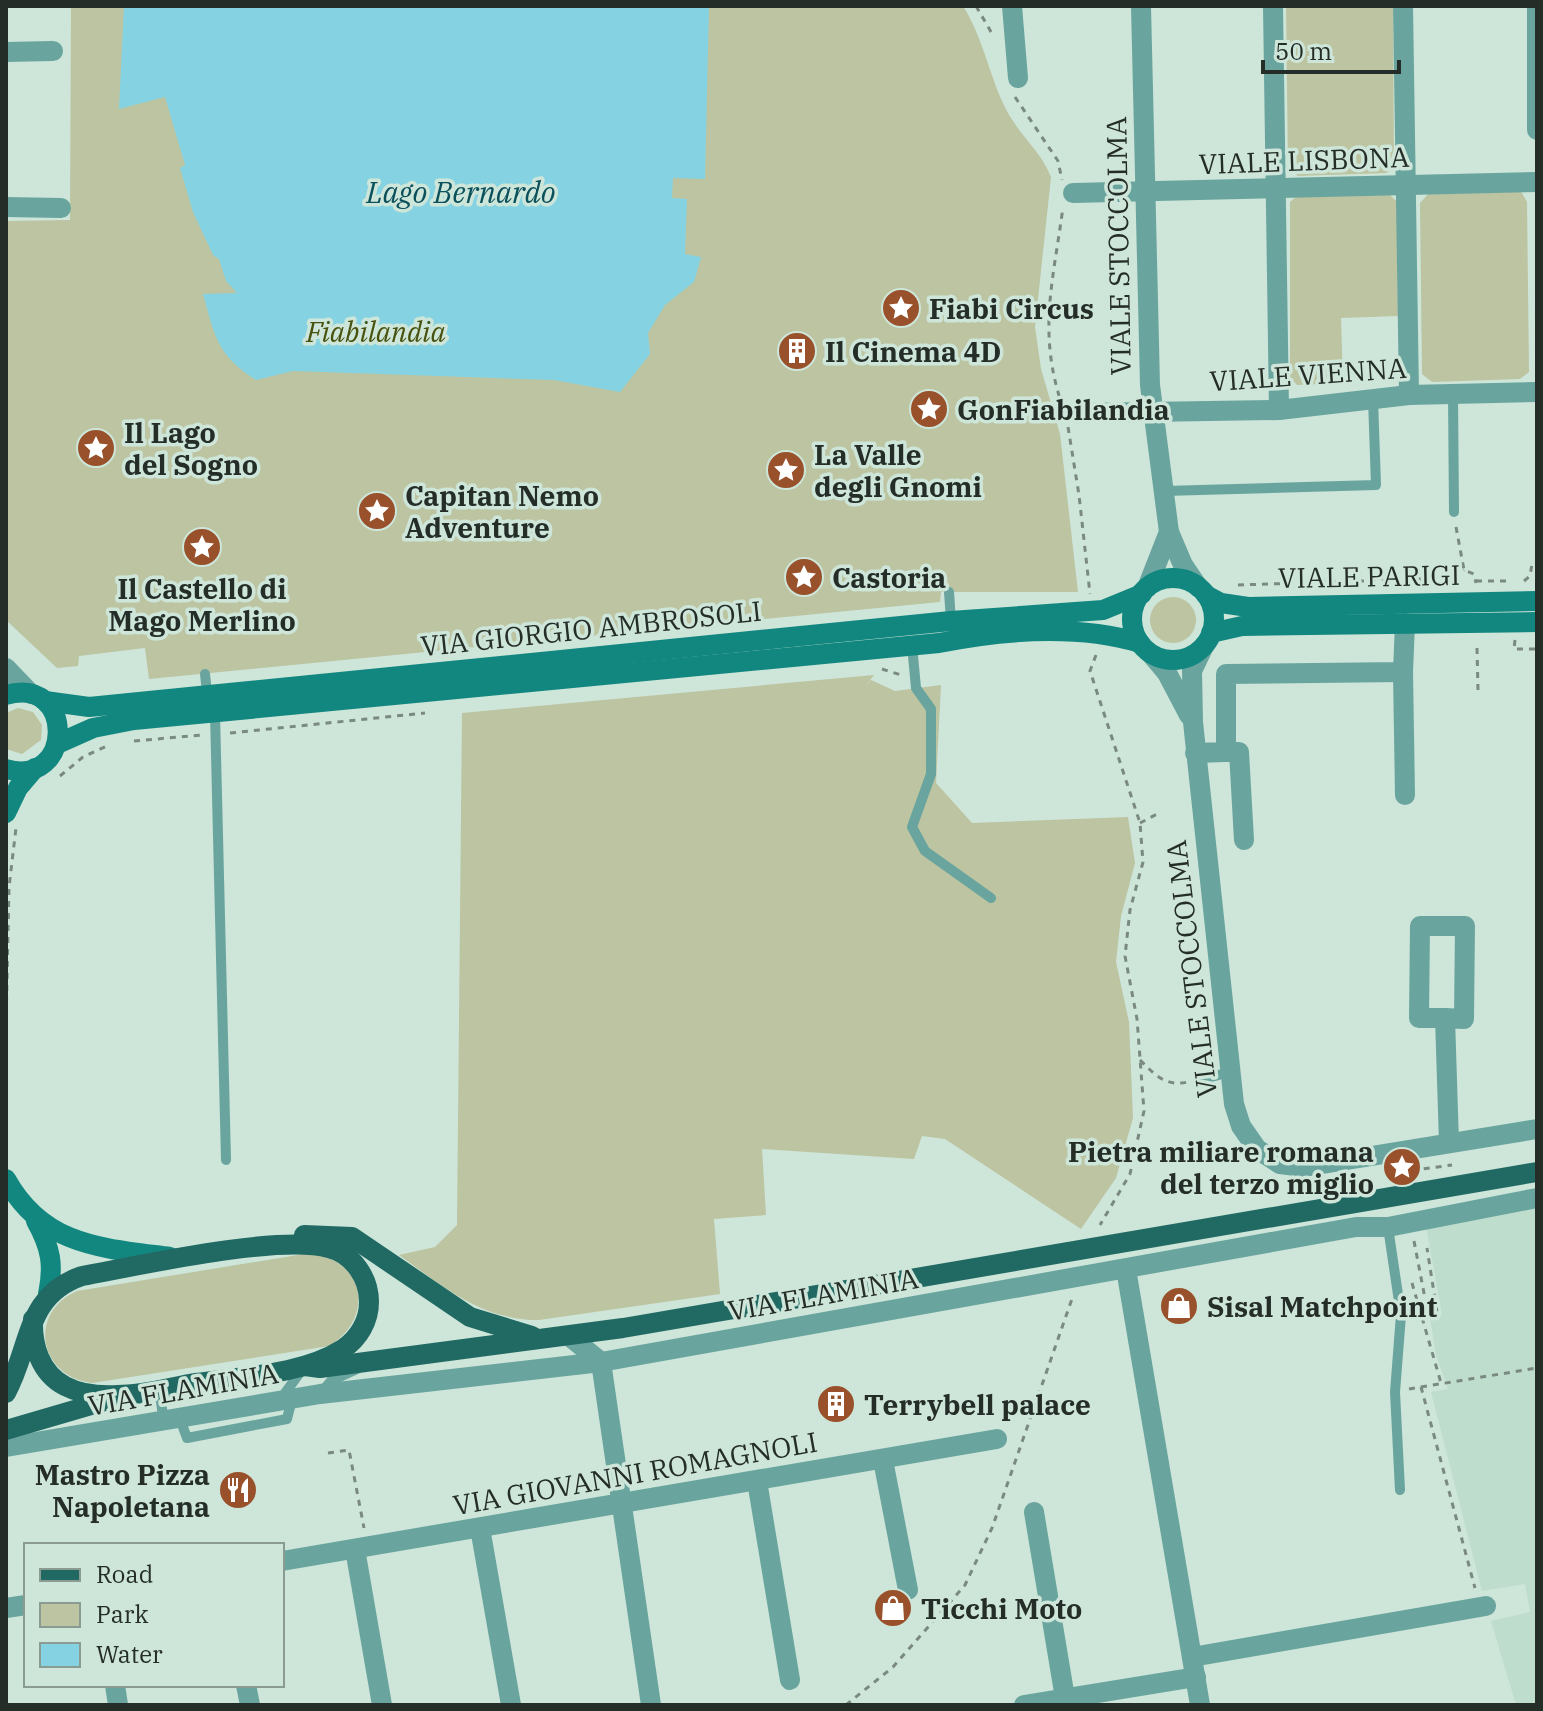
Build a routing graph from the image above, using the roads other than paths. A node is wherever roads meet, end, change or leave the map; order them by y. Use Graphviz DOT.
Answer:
graph roads {
  1 [pos="1012,6"];
  2 [pos="1141,6"];
  3 [pos="1273,6"];
  4 [pos="1403,6"];
  5 [pos="1537,6"];
  6 [pos="53,51"];
  7 [pos="6,52"];
  8 [pos="1015,82"];
  9 [pos="1537,130"];
  10 [pos="1537,182"];
  11 [pos="1403,185"];
  12 [pos="1274,188"];
  13 [pos="1067,190"];
  14 [pos="1145,193"];
  15 [pos="6,207"];
  16 [pos="61,208"];
  17 [pos="1537,392"];
  18 [pos="1453,394"];
  19 [pos="1409,395"];
  20 [pos="1373,398"];
  21 [pos="1152,410"];
  22 [pos="1279,410"];
  23 [pos="1082,413"];
  24 [pos="1164,491"];
  25 [pos="1454,512"];
  26 [pos="1169,532"];
  27 [pos="1144,591"];
  28 [pos="1202,591"];
  29 [pos="949,592"];
  30 [pos="1537,601"];
  31 [pos="951,621"];
  32 [pos="1537,622"];
  33 [pos="1405,623"];
  34 [pos="1207,640"];
  35 [pos="912,645"];
  36 [pos="1145,648"];
  37 [pos="6,668"];
  38 [pos="1403,672"];
  39 [pos="6,695"];
  40 [pos="38,698"];
  41 [pos="1193,722"];
  42 [pos="215,724"];
  43 [pos="57,744"];
  44 [pos="1226,752"];
  45 [pos="1195,753"];
  46 [pos="35,768"];
  47 [pos="6,769"];
  48 [pos="1405,795"];
  49 [pos="12,815"];
  50 [pos="1244,840"];
  51 [pos="991,898"];
  52 [pos="1445,1018"];
  53 [pos="1229,1072"];
  54 [pos="1201,1080"];
  55 [pos="1537,1129"];
  56 [pos="1449,1143"];
  57 [pos="226,1160"];
  58 [pos="1537,1172"];
  59 [pos="1440,1188"];
  60 [pos="8,1189"];
  61 [pos="1537,1198"];
  62 [pos="33,1214"];
  63 [pos="1443,1215"];
  64 [pos="1388,1227"];
  65 [pos="262,1248"];
  66 [pos="182,1259"];
  67 [pos="1126,1269"];
  68 [pos="48,1294"];
  69 [pos="33,1319"];
  70 [pos="569,1336"];
  71 [pos="543,1339"];
  72 [pos="374,1362"];
  73 [pos="601,1362"];
  74 [pos="305,1366"];
  75 [pos="159,1389"];
  76 [pos="6,1393"];
  77 [pos="320,1394"];
  78 [pos="119,1395"];
  79 [pos="286,1400"];
  80 [pos="172,1421"];
  81 [pos="6,1430"];
  82 [pos="997,1439"];
  83 [pos="6,1447"];
  84 [pos="883,1460"];
  85 [pos="757,1481"];
  86 [pos="1400,1490"];
  87 [pos="621,1504"];
  88 [pos="1034,1512"];
  89 [pos="480,1528"];
  90 [pos="362,1548"];
  91 [pos="284,1561"];
  92 [pos="908,1590"];
  93 [pos="1483,1606"];
  94 [pos="1194,1667"];
  95 [pos="790,1680"];
  96 [pos="1119,1697"];
  97 [pos="1065,1698"];
  98 [pos="382,1705"];
  99 [pos="511,1705"];
  100 [pos="651,1705"];
  101 [pos="1024,1705"];
  102 [pos="1200,1705"];
  1 -- 8 [label="street"];
  2 -- 14 [label="street, VIALE STOCCOLMA"];
  3 -- 12 [label="street"];
  4 -- 11 [label="street"];
  5 -- 9 [label="street"];
  6 -- 7 [label="street"];
  10 -- 11 [label="street, VIALE LISBONA"];
  11 -- 12 [label="street, VIALE LISBONA"];
  11 -- 19 [label="street"];
  12 -- 14 [label="street, VIALE LISBONA"];
  12 -- 22 [label="street"];
  13 -- 14 [label="street, VIALE LISBONA"];
  14 -- 21 [label="street, VIALE STOCCOLMA"];
  15 -- 16 [label="street"];
  17 -- 18 [label="street, VIALE VIENNA"];
  18 -- 19 [label="street, VIALE VIENNA"];
  18 -- 25 [label="lane"];
  19 -- 20 [label="street, VIALE VIENNA"];
  20 -- 22 [label="street, VIALE VIENNA"];
  20 -- 24 [label="lane"];
  21 -- 22 [label="street, VIALE VIENNA"];
  21 -- 23 [label="street, VIALE VIENNA"];
  21 -- 24 [label="street, VIALE STOCCOLMA"];
  24 -- 26 [label="street, VIALE STOCCOLMA"];
  26 -- 27 [label="street, VIALE STOCCOLMA"];
  26 -- 28 [label="street, VIALE STOCCOLMA"];
  27 -- 28 [label="main road"];
  27 -- 31 [label="main road, VIA GIORGIO AMBROSOLI"];
  27 -- 36 [label="main road"];
  28 -- 30 [label="main road, VIALE PARIGI"];
  28 -- 34 [label="main road"];
  29 -- 31 [label="lane"];
  31 -- 40 [label="main road, VIA GIORGIO AMBROSOLI"];
  32 -- 33 [label="main road, VIALE PARIGI"];
  33 -- 34 [label="main road, VIALE PARIGI"];
  33 -- 38 [label="street"];
  34 -- 36 [label="main road"];
  34 -- 41 [label="street, VIALE STOCCOLMA"];
  35 -- 36 [label="main road, VIA GIORGIO AMBROSOLI"];
  35 -- 42 [label="main road, VIA GIORGIO AMBROSOLI"];
  35 -- 51 [label="lane"];
  36 -- 41 [label="street, VIALE STOCCOLMA"];
  37 -- 40 [label="street"];
  38 -- 44 [label="street"];
  38 -- 48 [label="street"];
  39 -- 40 [label="main road, VIA GIORGIO AMBROSOLI"];
  40 -- 43 [label="main road"];
  41 -- 45 [label="street, VIALE STOCCOLMA"];
  42 -- 43 [label="main road, VIA GIORGIO AMBROSOLI"];
  42 -- 57 [label="lane"];
  43 -- 46 [label="main road"];
  44 -- 45 [label="street"];
  44 -- 50 [label="street"];
  45 -- 53 [label="street, VIALE STOCCOLMA"];
  46 -- 47 [label="main road"];
  46 -- 49 [label="main road"];
  52 -- 52 [label="street"];
  52 -- 56 [label="street"];
  53 -- 54 [label="lane"];
  53 -- 56 [label="street, VIALE STOCCOLMA"];
  55 -- 56 [label="street, VIALE STOCCOLMA"];
  58 -- 59 [label="main road, VIA FLAMINIA"];
  59 -- 63 [label="street"];
  59 -- 70 [label="main road, VIA FLAMINIA"];
  60 -- 62 [label="main road"];
  61 -- 63 [label="street, VIA FLAMINIA"];
  62 -- 66 [label="main road"];
  62 -- 68 [label="main road"];
  63 -- 64 [label="street, VIA FLAMINIA"];
  64 -- 67 [label="street, VIA FLAMINIA"];
  64 -- 86 [label="lane"];
  65 -- 66 [label="main road, VIA FLAMINIA"];
  65 -- 71 [label="main road, VIA FLAMINIA"];
  65 -- 74 [label="main road, VIA FLAMINIA"];
  66 -- 68 [label="main road, VIA FLAMINIA"];
  67 -- 73 [label="street, VIA FLAMINIA"];
  67 -- 94 [label="street"];
  68 -- 69 [label="main road"];
  69 -- 76 [label="main road"];
  69 -- 78 [label="main road, VIA FLAMINIA"];
  70 -- 71 [label="main road, VIA FLAMINIA"];
  70 -- 73 [label="street"];
  71 -- 72 [label="main road, VIA FLAMINIA"];
  72 -- 74 [label="main road, VIA FLAMINIA"];
  72 -- 77 [label="lane"];
  73 -- 77 [label="street, VIA FLAMINIA"];
  73 -- 87 [label="street"];
  74 -- 75 [label="main road, VIA FLAMINIA"];
  74 -- 79 [label="lane"];
  75 -- 78 [label="main road, VIA FLAMINIA"];
  75 -- 80 [label="lane"];
  77 -- 79 [label="street, VIA FLAMINIA"];
  78 -- 81 [label="main road, VIA FLAMINIA"];
  79 -- 80 [label="street, VIA FLAMINIA"];
  80 -- 83 [label="street, VIA FLAMINIA"];
  82 -- 84 [label="street, VIA GIOVANNI ROMAGNOLI"];
  84 -- 85 [label="street, VIA GIOVANNI ROMAGNOLI"];
  84 -- 92 [label="street"];
  85 -- 87 [label="street, VIA GIOVANNI ROMAGNOLI"];
  85 -- 95 [label="street"];
  87 -- 89 [label="street, VIA GIOVANNI ROMAGNOLI"];
  87 -- 100 [label="street"];
  88 -- 97 [label="street"];
  89 -- 90 [label="street, VIA GIOVANNI ROMAGNOLI"];
  89 -- 99 [label="street"];
  90 -- 91 [label="street, VIA GIOVANNI ROMAGNOLI"];
  90 -- 98 [label="street"];
  93 -- 94 [label="street"];
  94 -- 96 [label="street"];
  94 -- 102 [label="street"];
  96 -- 97 [label="street"];
  97 -- 101 [label="street"];
}
